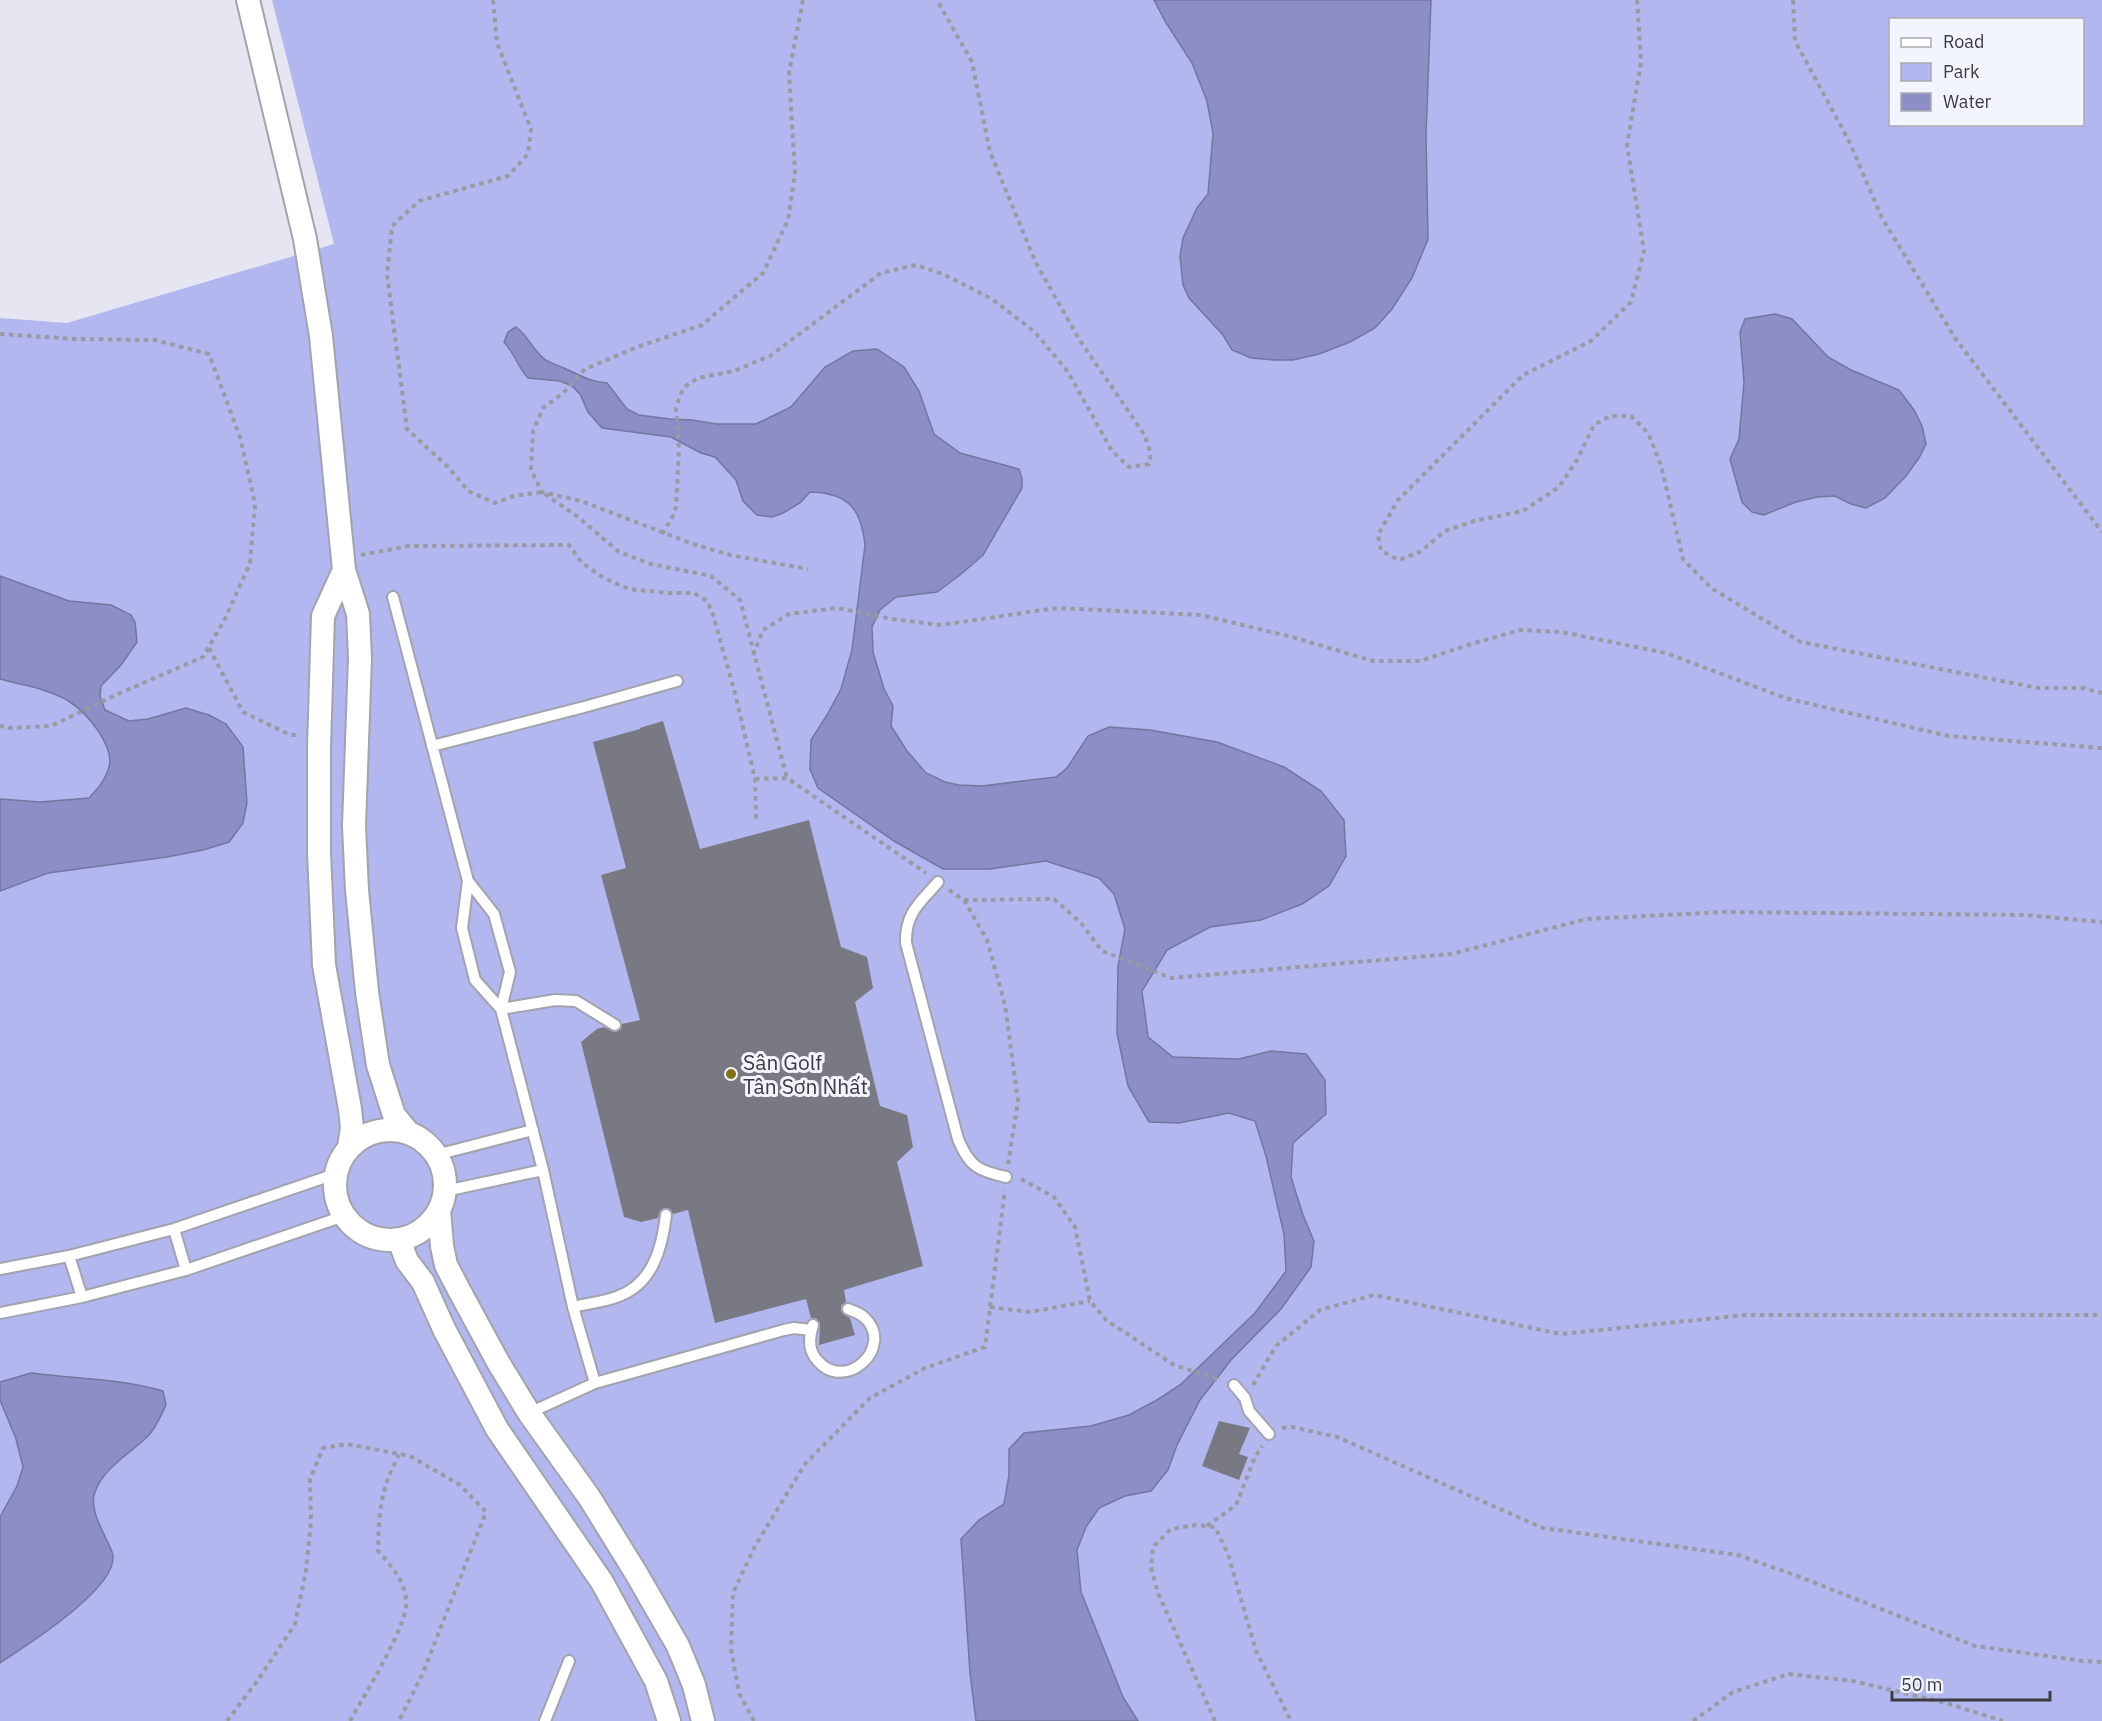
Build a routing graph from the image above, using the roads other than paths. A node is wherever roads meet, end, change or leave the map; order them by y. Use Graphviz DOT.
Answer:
graph roads {
  1 [pos="248,0"];
  2 [pos="343,564"];
  3 [pos="393,597"];
  4 [pos="677,681"];
  5 [pos="432,746"];
  6 [pos="355,806"];
  7 [pos="319,807"];
  8 [pos="468,881"];
  9 [pos="939,882"];
  10 [pos="501,1009"];
  11 [pos="615,1025"];
  12 [pos="533,1130"];
  13 [pos="408,1132"];
  14 [pos="349,1147"];
  15 [pos="436,1155"];
  16 [pos="543,1170"];
  17 [pos="335,1174"];
  18 [pos="1007,1174"];
  19 [pos="442,1201"];
  20 [pos="666,1215"];
  21 [pos="344,1216"];
  22 [pos="174,1229"];
  23 [pos="399,1240"];
  24 [pos="69,1256"];
  25 [pos="0,1269"];
  26 [pos="186,1270"];
  27 [pos="82,1297"];
  28 [pos="573,1306"];
  29 [pos="848,1309"];
  30 [pos="0,1313"];
  31 [pos="595,1383"];
  32 [pos="1234,1385"];
  33 [pos="529,1413"];
  34 [pos="1269,1434"];
  35 [pos="583,1490"];
  36 [pos="554,1511"];
  37 [pos="569,1661"];
  38 [pos="545,1721"];
  39 [pos="669,1721"];
  40 [pos="703,1721"];
  1 -- 2 [label="street"];
  2 -- 6 [label="street"];
  2 -- 7 [label="street"];
  3 -- 5 [label="lane"];
  4 -- 5 [label="lane"];
  5 -- 8 [label="lane"];
  6 -- 7 [label="street"];
  6 -- 13 [label="street"];
  7 -- 14 [label="street"];
  8 -- 10 [label="lane"];
  8 -- 10 [label="lane"];
  9 -- 18 [label="lane"];
  10 -- 11 [label="lane"];
  10 -- 12 [label="lane"];
  12 -- 15 [label="lane"];
  12 -- 16 [label="lane"];
  13 -- 14 [label="street"];
  13 -- 15 [label="street"];
  14 -- 17 [label="street"];
  15 -- 19 [label="street"];
  16 -- 19 [label="lane"];
  16 -- 28 [label="lane"];
  17 -- 21 [label="street"];
  17 -- 22 [label="lane"];
  19 -- 23 [label="street"];
  19 -- 33 [label="street"];
  20 -- 28 [label="lane"];
  21 -- 23 [label="street"];
  21 -- 26 [label="lane"];
  22 -- 24 [label="lane"];
  22 -- 26 [label="lane"];
  23 -- 36 [label="street"];
  24 -- 25 [label="lane"];
  24 -- 27 [label="lane"];
  26 -- 27 [label="lane"];
  27 -- 30 [label="lane"];
  28 -- 31 [label="lane"];
  29 -- 31 [label="lane"];
  31 -- 33 [label="lane"];
  32 -- 34 [label="lane"];
  33 -- 35 [label="street"];
  35 -- 36 [label="street"];
  35 -- 40 [label="street"];
  36 -- 39 [label="street"];
  37 -- 38 [label="lane"];
}
